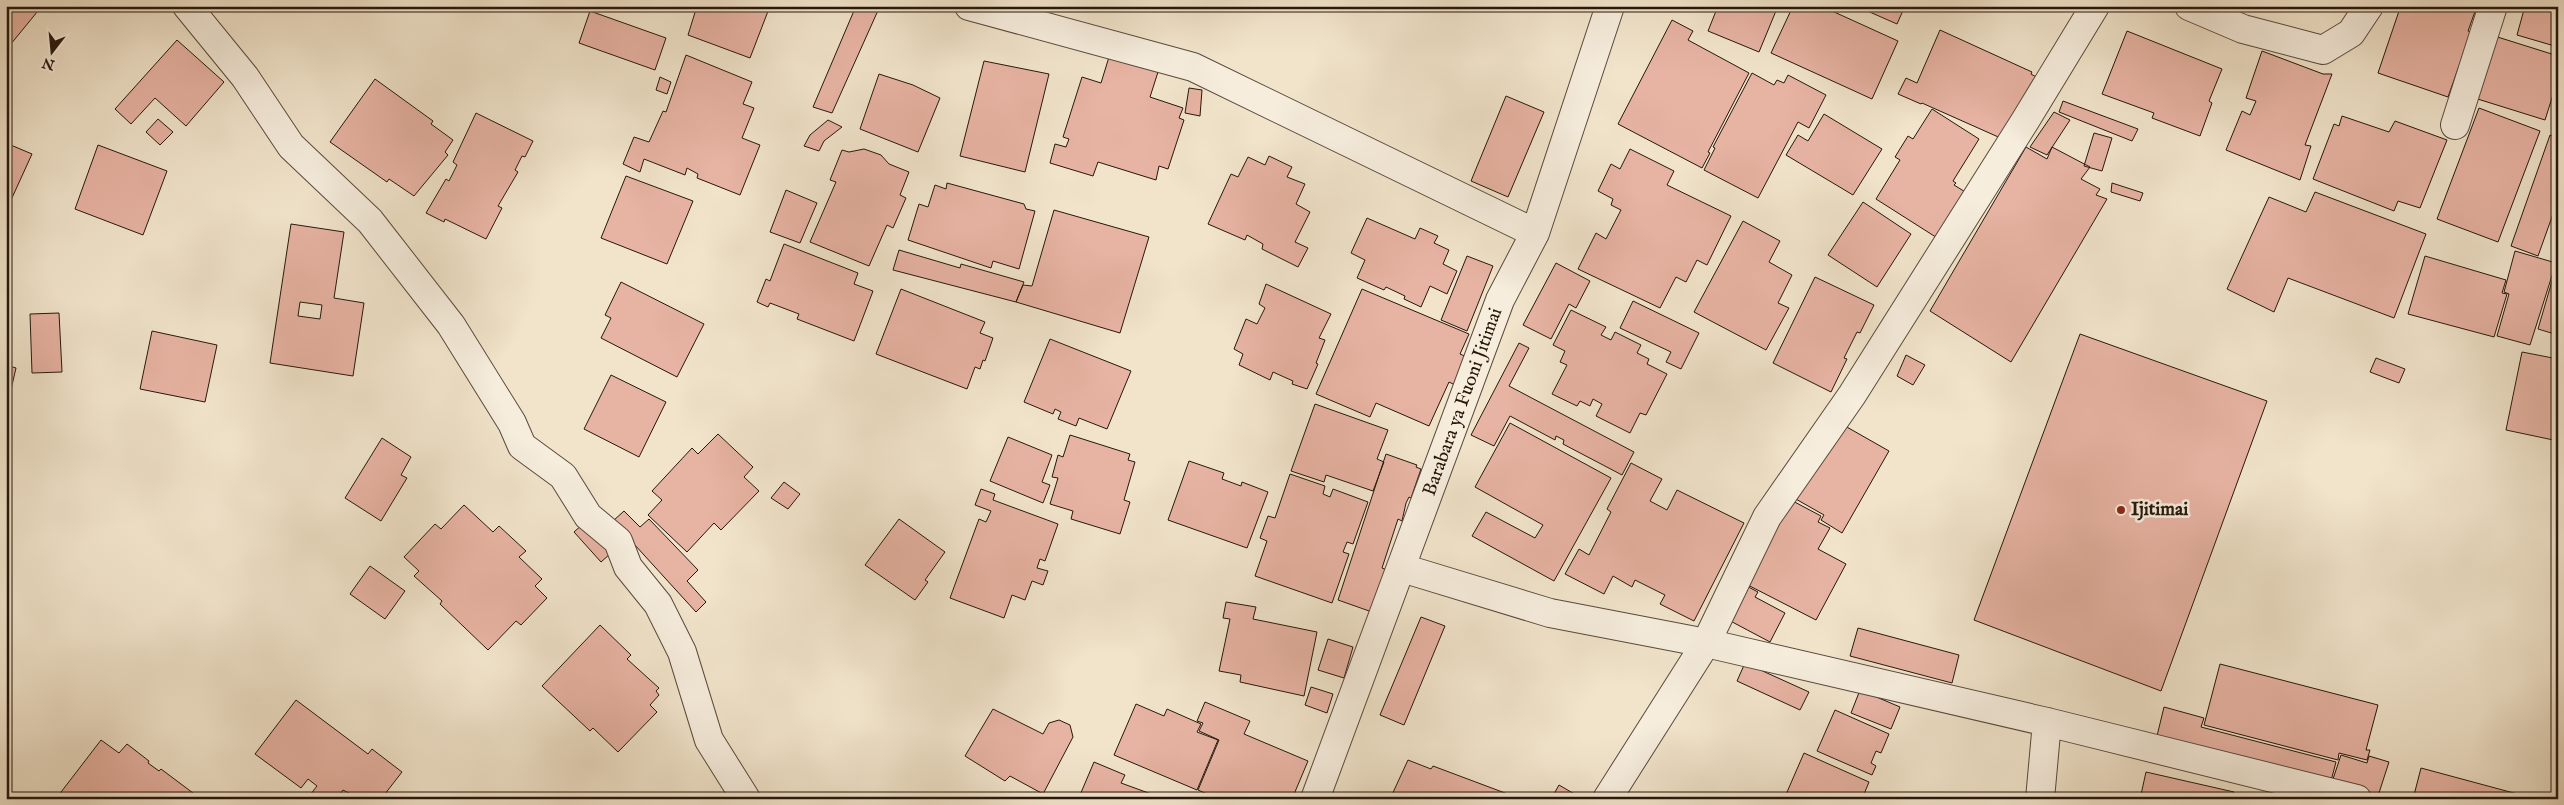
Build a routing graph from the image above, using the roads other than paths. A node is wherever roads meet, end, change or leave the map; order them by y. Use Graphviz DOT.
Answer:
graph roads {
  1 [pos="187,6"];
  2 [pos="969,6"];
  3 [pos="1610,6"];
  4 [pos="2095,6"];
  5 [pos="2189,6"];
  6 [pos="2369,6"];
  7 [pos="2493,6"];
  8 [pos="211,16"];
  9 [pos="2455,125"];
  10 [pos="1535,233"];
  11 [pos="1402,568"];
  12 [pos="1706,642"];
  13 [pos="2047,722"];
  14 [pos="746,799"];
  15 [pos="1315,799"];
  16 [pos="1607,799"];
  17 [pos="2040,799"];
  18 [pos="2357,799"];
  1 -- 8 [label="street"];
  2 -- 10 [label="street"];
  3 -- 10 [label="street, Barabara ya Fuoni Jitimai"];
  4 -- 12 [label="street"];
  5 -- 6 [label="street"];
  7 -- 9 [label="street"];
  8 -- 14 [label="street"];
  10 -- 11 [label="street, Barabara ya Fuoni Jitimai"];
  11 -- 12 [label="street"];
  11 -- 15 [label="street, Barabara ya Fuoni Jitimai"];
  12 -- 13 [label="street"];
  12 -- 16 [label="street"];
  13 -- 17 [label="street"];
  13 -- 18 [label="street"];
}
